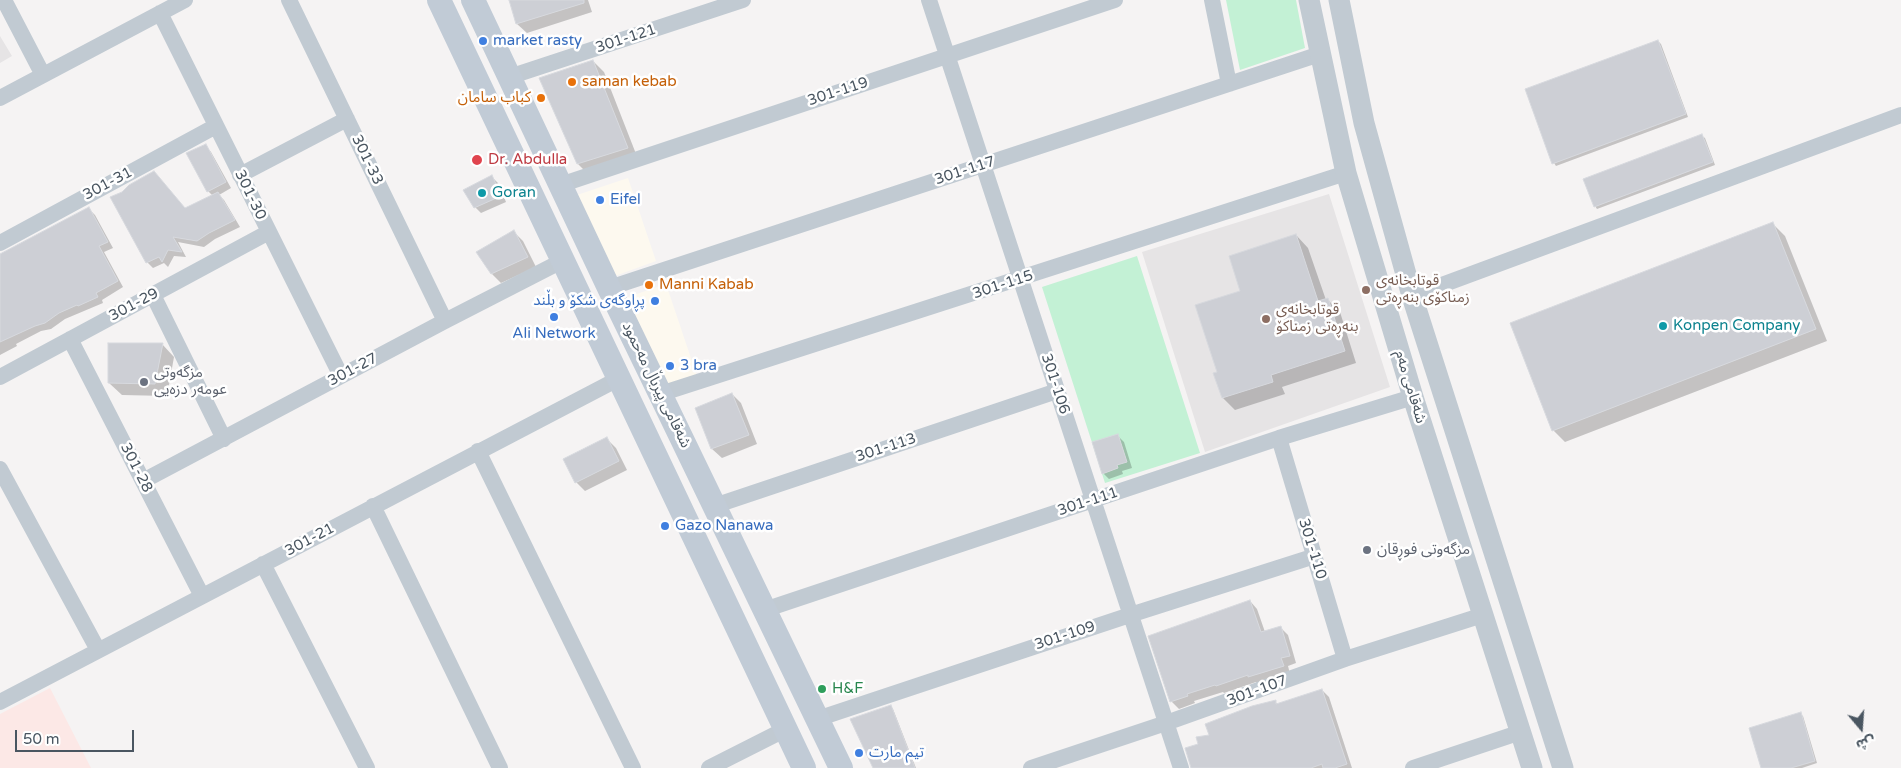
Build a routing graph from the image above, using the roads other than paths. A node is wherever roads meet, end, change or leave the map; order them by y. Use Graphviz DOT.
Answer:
graph roads {
  1 [pos="4,0"];
  2 [pos="185,0"];
  3 [pos="289,0"];
  4 [pos="439,0"];
  5 [pos="473,0"];
  6 [pos="744,0"];
  7 [pos="929,0"];
  8 [pos="1115,0"];
  9 [pos="1212,0"];
  10 [pos="1309,0"];
  11 [pos="1339,0"];
  12 [pos="160,13"];
  13 [pos="491,38"];
  14 [pos="464,51"];
  15 [pos="1320,54"];
  16 [pos="947,56"];
  17 [pos="43,75"];
  18 [pos="509,77"];
  19 [pos="1229,84"];
  20 [pos="0,98"];
  21 [pos="1901,115"];
  22 [pos="347,119"];
  23 [pos="216,126"];
  24 [pos="983,165"];
  25 [pos="1346,173"];
  26 [pos="240,175"];
  27 [pos="560,185"];
  28 [pos="269,232"];
  29 [pos="0,243"];
  30 [pos="564,260"];
  31 [pos="1020,279"];
  32 [pos="609,288"];
  33 [pos="153,295"];
  34 [pos="1412,296"];
  35 [pos="445,321"];
  36 [pos="70,340"];
  37 [pos="341,376"];
  38 [pos="0,377"];
  39 [pos="620,378"];
  40 [pos="1057,391"];
  41 [pos="660,394"];
  42 [pos="1413,397"];
  43 [pos="1280,438"];
  44 [pos="224,439"];
  45 [pos="478,451"];
  46 [pos="0,469"];
  47 [pos="143,481"];
  48 [pos="1093,500"];
  49 [pos="373,506"];
  50 [pos="714,506"];
  51 [pos="1314,556"];
  52 [pos="263,564"];
  53 [pos="202,596"];
  54 [pos="764,610"];
  55 [pos="1130,614"];
  56 [pos="1483,615"];
  57 [pos="98,650"];
  58 [pos="1346,659"];
  59 [pos="0,702"];
  60 [pos="817,719"];
  61 [pos="1166,723"];
  62 [pos="786,729"];
  63 [pos="1521,732"];
  64 [pos="367,768"];
  65 [pos="500,768"];
  66 [pos="633,768"];
  67 [pos="709,768"];
  68 [pos="804,768"];
  69 [pos="841,768"];
  70 [pos="1031,768"];
  71 [pos="1180,768"];
  72 [pos="1413,768"];
  73 [pos="1532,768"];
  74 [pos="1562,768"];
  1 -- 17 [label="street"];
  2 -- 12 [label="street"];
  3 -- 22 [label="street, 301-33"];
  4 -- 14 [label="main road, شەقامی پیرباڵ مەحمود"];
  5 -- 13 [label="main road, شەقامی پیرباڵ مەحمود"];
  6 -- 18 [label="street, 301-121"];
  7 -- 16 [label="street, 301-106"];
  8 -- 16 [label="street, 301-119"];
  9 -- 19 [label="street"];
  10 -- 15 [label="street, شەقامی مەم"];
  11 -- 34 [label="street, شەقامی مەم"];
  12 -- 17 [label="street"];
  12 -- 23 [label="street, 301-30"];
  13 -- 14 [label="main road"];
  13 -- 18 [label="main road, شەقامی پیرباڵ مەحمود"];
  14 -- 30 [label="main road, شەقامی پیرباڵ مەحمود"];
  15 -- 19 [label="street, 301-117"];
  15 -- 25 [label="street, شەقامی مەم"];
  16 -- 24 [label="street, 301-106"];
  16 -- 27 [label="street, 301-119"];
  17 -- 20 [label="street"];
  18 -- 27 [label="main road, شەقامی پیرباڵ مەحمود"];
  19 -- 24 [label="street, 301-117"];
  21 -- 34 [label="street"];
  22 -- 26 [label="street"];
  22 -- 35 [label="street, 301-33"];
  23 -- 26 [label="street, 301-30"];
  23 -- 29 [label="street, 301-31"];
  24 -- 31 [label="street, 301-106"];
  24 -- 32 [label="street, 301-117"];
  25 -- 31 [label="street, 301-115"];
  25 -- 42 [label="street, شەقامی مەم"];
  26 -- 28 [label="street, 301-30"];
  27 -- 32 [label="main road, شەقامی پیرباڵ مەحمود"];
  28 -- 33 [label="street, 301-29"];
  28 -- 37 [label="street, 301-30"];
  30 -- 35 [label="street, 301-27"];
  30 -- 39 [label="main road, شەقامی پیرباڵ مەحمود"];
  31 -- 40 [label="street, 301-106"];
  31 -- 41 [label="street, 301-115"];
  32 -- 41 [label="main road, شەقامی پیرباڵ مەحمود"];
  33 -- 36 [label="street, 301-29"];
  33 -- 44 [label="street"];
  34 -- 74 [label="street, شەقامی مەم"];
  35 -- 37 [label="street, 301-27"];
  36 -- 38 [label="street, 301-29"];
  36 -- 47 [label="street, 301-28"];
  37 -- 44 [label="street, 301-27"];
  39 -- 45 [label="street, 301-21"];
  39 -- 62 [label="main road, شەقامی پیرباڵ مەحمود"];
  40 -- 48 [label="street, 301-106"];
  40 -- 50 [label="street, 301-113"];
  41 -- 50 [label="main road, شەقامی پیرباڵ مەحمود"];
  42 -- 43 [label="street, 301-111"];
  42 -- 56 [label="street, شەقامی مەم"];
  43 -- 48 [label="street, 301-111"];
  43 -- 51 [label="street, 301-110"];
  44 -- 47 [label="street, 301-27"];
  45 -- 49 [label="street, 301-21"];
  45 -- 66 [label="street"];
  46 -- 57 [label="street"];
  47 -- 53 [label="street, 301-28"];
  48 -- 54 [label="street, 301-111"];
  48 -- 55 [label="street, 301-106"];
  49 -- 52 [label="street, 301-21"];
  49 -- 65 [label="street"];
  50 -- 54 [label="main road, شەقامی پیرباڵ مەحمود"];
  51 -- 55 [label="street, 301-109"];
  51 -- 58 [label="street, 301-110"];
  52 -- 53 [label="street, 301-21"];
  52 -- 64 [label="street"];
  53 -- 57 [label="street, 301-21"];
  54 -- 60 [label="main road, شەقامی پیرباڵ مەحمود"];
  55 -- 60 [label="street, 301-109"];
  55 -- 61 [label="street, 301-106"];
  56 -- 58 [label="street, 301-107"];
  56 -- 63 [label="street, شەقامی مەم"];
  57 -- 59 [label="street, 301-21"];
  58 -- 61 [label="street, 301-107"];
  60 -- 69 [label="main road, شەقامی پیرباڵ مەحمود"];
  61 -- 70 [label="street, 301-107"];
  61 -- 71 [label="street, 301-106"];
  62 -- 67 [label="street"];
  62 -- 68 [label="main road, شەقامی پیرباڵ مەحمود"];
  63 -- 72 [label="street"];
  63 -- 73 [label="street, شەقامی مەم"];
}
